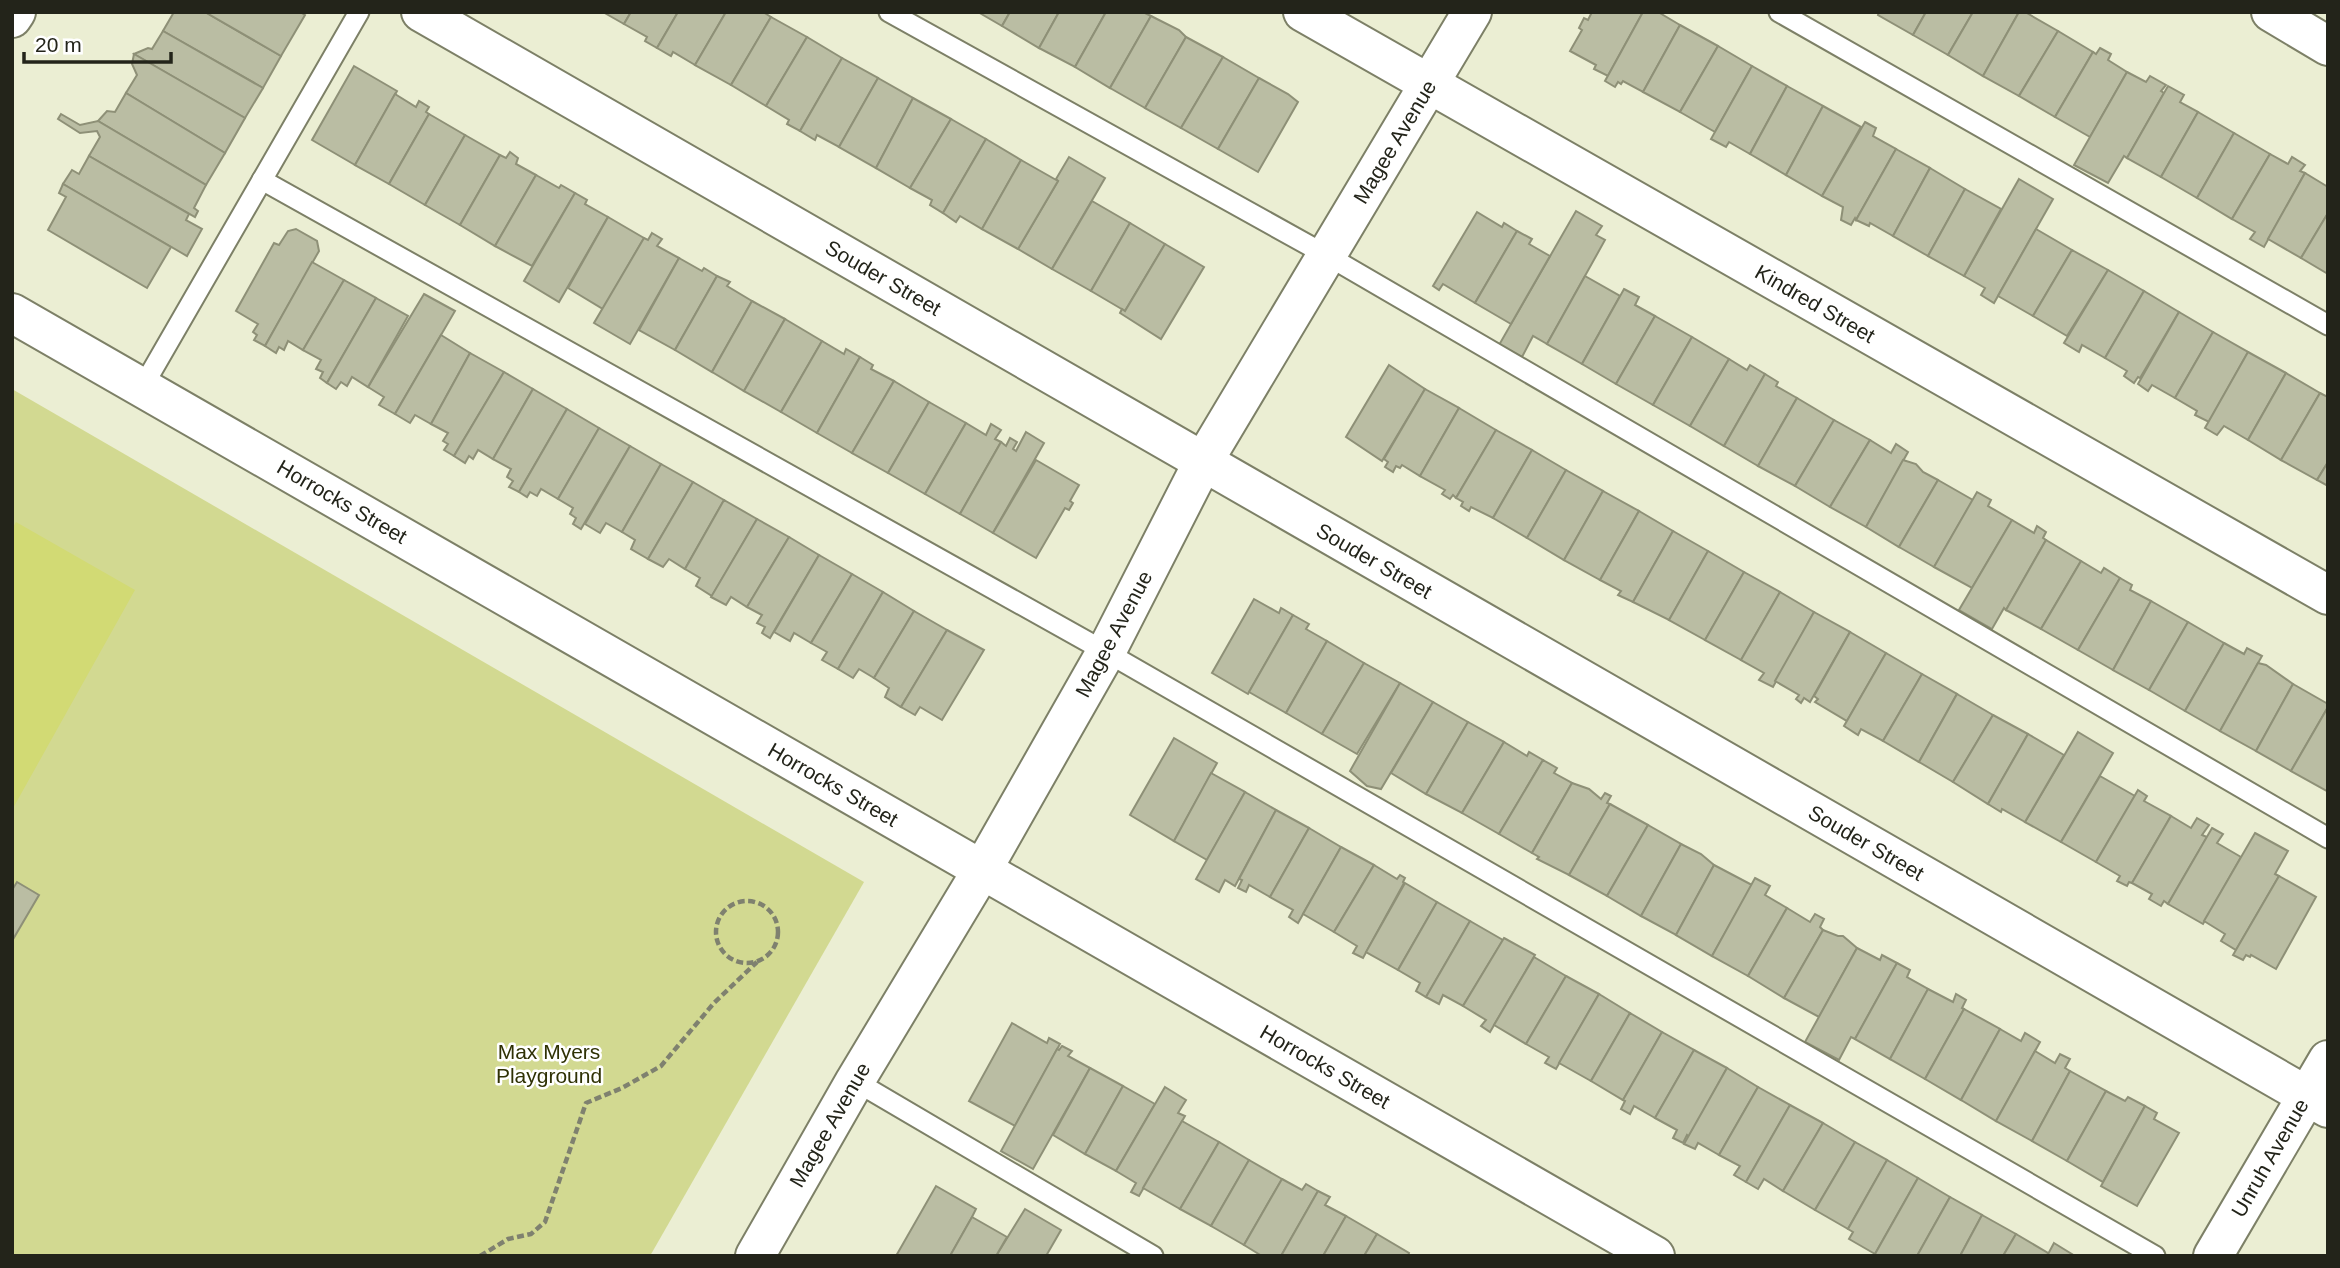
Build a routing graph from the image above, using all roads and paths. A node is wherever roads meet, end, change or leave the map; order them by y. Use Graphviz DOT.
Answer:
graph roads {
  1 [pos="16,12"];
  2 [pos="359,12"];
  3 [pos="421,12"];
  4 [pos="889,12"];
  5 [pos="1303,12"];
  6 [pos="1472,12"];
  7 [pos="1779,12"];
  8 [pos="2271,12"];
  9 [pos="12,18"];
  10 [pos="2328,46"];
  11 [pos="1429,85"];
  12 [pos="262,180"];
  13 [pos="1328,256"];
  14 [pos="12,313"];
  15 [pos="2328,324"];
  16 [pos="142,388"];
  17 [pos="1203,462"];
  18 [pos="2328,595"];
  19 [pos="1106,652"];
  20 [pos="2328,838"];
  21 [pos="982,870"];
  22 [pos="757,962"];
  23 [pos="2328,1060"];
  24 [pos="855,1082"];
  25 [pos="2317,1102"];
  26 [pos="480,1256"];
  27 [pos="755,1256"];
  28 [pos="1153,1256"];
  29 [pos="1655,1256"];
  30 [pos="2155,1256"];
  31 [pos="2213,1256"];
  1 -- 9 [label="street"];
  2 -- 12 [label="lane"];
  3 -- 17 [label="street, Souder Street"];
  4 -- 13 [label="lane"];
  5 -- 11 [label="street, Kindred Street"];
  6 -- 11 [label="street, Magee Avenue"];
  7 -- 15 [label="lane"];
  8 -- 10 [label="street"];
  11 -- 13 [label="street, Magee Avenue"];
  11 -- 18 [label="street, Kindred Street"];
  12 -- 16 [label="lane"];
  12 -- 19 [label="lane"];
  13 -- 17 [label="street, Magee Avenue"];
  13 -- 20 [label="lane"];
  14 -- 16 [label="street, Horrocks Street"];
  16 -- 21 [label="street, Horrocks Street"];
  17 -- 19 [label="street, Magee Avenue"];
  17 -- 25 [label="street, Souder Street"];
  19 -- 21 [label="street, Magee Avenue"];
  19 -- 30 [label="lane"];
  21 -- 24 [label="street, Magee Avenue"];
  21 -- 29 [label="street, Horrocks Street"];
  22 -- 22 [label="path"];
  22 -- 26 [label="path"];
  23 -- 25 [label="street, Unruh Avenue"];
  24 -- 27 [label="street, Magee Avenue"];
  24 -- 28 [label="lane"];
  25 -- 31 [label="street, Unruh Avenue"];
}
